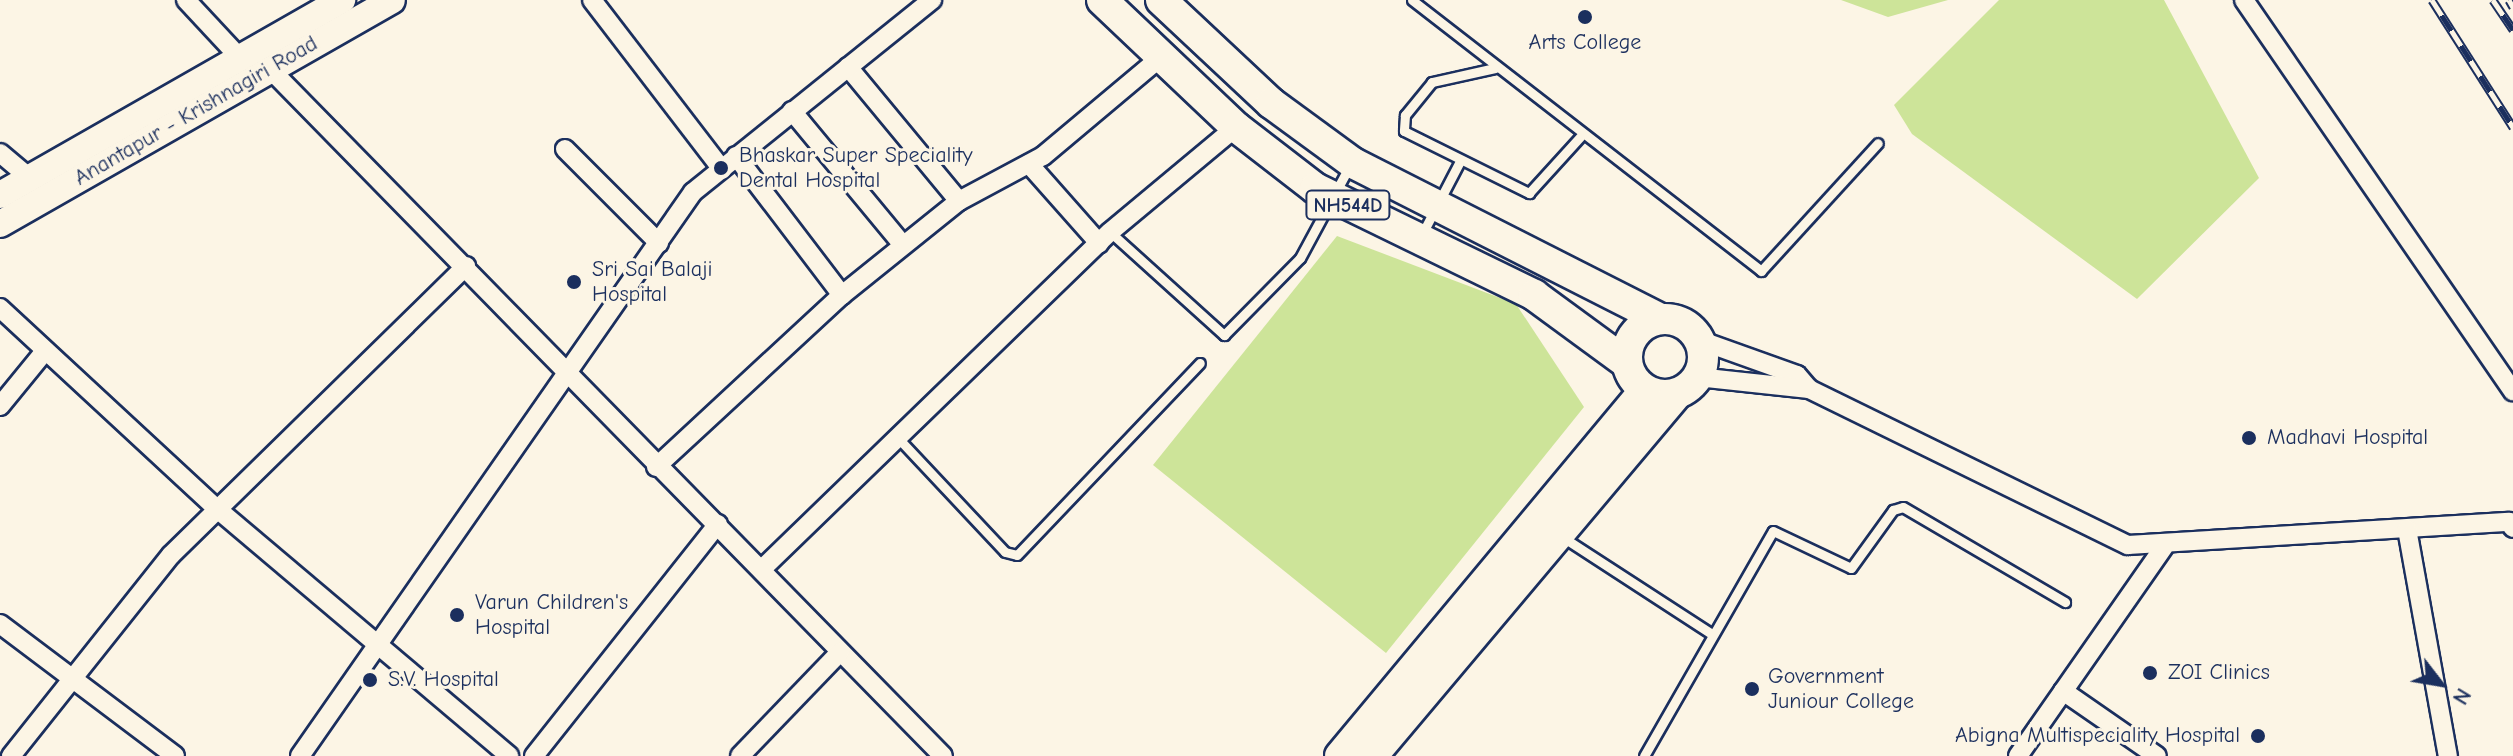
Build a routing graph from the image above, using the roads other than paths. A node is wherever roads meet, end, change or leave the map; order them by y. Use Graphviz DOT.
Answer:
graph roads {
  1 [pos="186,0"];
  2 [pos="342,0"];
  3 [pos="392,0"];
  4 [pos="592,0"];
  5 [pos="932,0"];
  6 [pos="1102,0"];
  7 [pos="1161,0"];
  8 [pos="1412,0"];
  9 [pos="2244,0"];
  10 [pos="1162,56"];
  11 [pos="242,60"];
  12 [pos="848,67"];
  13 [pos="269,68"];
  14 [pos="1495,68"];
  15 [pos="792,111"];
  16 [pos="1236,127"];
  17 [pos="1580,137"];
  18 [pos="1878,143"];
  19 [pos="565,149"];
  20 [pos="0,153"];
  21 [pos="736,156"];
  22 [pos="1460,161"];
  23 [pos="1353,163"];
  24 [pos="1029,164"];
  25 [pos="721,168"];
  26 [pos="30,178"];
  27 [pos="0,195"];
  28 [pos="1328,195"];
  29 [pos="959,201"];
  30 [pos="1434,210"];
  31 [pos="0,224"];
  32 [pos="1105,237"];
  33 [pos="1420,238"];
  34 [pos="659,243"];
  35 [pos="903,245"];
  36 [pos="466,266"];
  37 [pos="842,295"];
  38 [pos="0,308"];
  39 [pos="1660,319"];
  40 [pos="1699,340"];
  41 [pos="45,351"];
  42 [pos="1200,363"];
  43 [pos="1627,363"];
  44 [pos="571,373"];
  45 [pos="1687,385"];
  46 [pos="1809,389"];
  47 [pos="1645,390"];
  48 [pos="2513,392"];
  49 [pos="0,406"];
  50 [pos="898,438"];
  51 [pos="656,467"];
  52 [pos="216,508"];
  53 [pos="2512,523"];
  54 [pos="718,524"];
  55 [pos="2407,529"];
  56 [pos="1561,537"];
  57 [pos="2164,547"];
  58 [pos="762,569"];
  59 [pos="2065,602"];
  60 [pos="0,624"];
  61 [pos="1712,634"];
  62 [pos="376,644"];
  63 [pos="840,652"];
  64 [pos="74,685"];
  65 [pos="2063,691"];
  66 [pos="11,756"];
  67 [pos="175,756"];
  68 [pos="300,756"];
  69 [pos="509,756"];
  70 [pos="534,756"];
  71 [pos="740,756"];
  72 [pos="943,756"];
  73 [pos="1340,756"];
  74 [pos="1372,756"];
  75 [pos="1644,756"];
  76 [pos="2018,756"];
  77 [pos="2157,756"];
  78 [pos="2448,756"];
  1 -- 11 [label="street"];
  2 -- 11 [label="main road, Anantapur - Krishnagiri Road"];
  3 -- 13 [label="main road, Anantapur - Krishnagiri Road"];
  4 -- 25 [label="street"];
  5 -- 12 [label="street"];
  6 -- 10 [label="highway, NH544D"];
  7 -- 23 [label="highway, NH544D"];
  8 -- 14 [label="lane"];
  9 -- 48 [label="street"];
  10 -- 16 [label="highway, NH544D"];
  10 -- 24 [label="street"];
  11 -- 26 [label="main road, Anantapur - Krishnagiri Road"];
  12 -- 15 [label="street"];
  12 -- 29 [label="street"];
  13 -- 31 [label="main road, Anantapur - Krishnagiri Road"];
  13 -- 36 [label="street"];
  14 -- 17 [label="lane"];
  14 -- 22 [label="lane"];
  15 -- 21 [label="street"];
  15 -- 35 [label="street"];
  16 -- 28 [label="highway, NH544D"];
  16 -- 32 [label="street"];
  17 -- 18 [label="lane"];
  17 -- 22 [label="lane"];
  19 -- 34 [label="street"];
  20 -- 26 [label="street"];
  21 -- 25 [label="street"];
  21 -- 37 [label="street"];
  22 -- 30 [label="lane"];
  23 -- 28 [label="lane"];
  23 -- 30 [label="highway, NH544D"];
  24 -- 29 [label="street"];
  24 -- 32 [label="street"];
  25 -- 34 [label="street"];
  26 -- 27 [label="main road, Anantapur - Krishnagiri Road"];
  28 -- 32 [label="lane"];
  28 -- 33 [label="highway, NH544D"];
  29 -- 35 [label="street"];
  30 -- 33 [label="lane"];
  30 -- 39 [label="highway, NH544D"];
  32 -- 50 [label="street"];
  33 -- 43 [label="highway, NH544D"];
  34 -- 44 [label="street"];
  35 -- 37 [label="street"];
  36 -- 44 [label="street"];
  36 -- 52 [label="street"];
  37 -- 51 [label="street"];
  38 -- 41 [label="street"];
  39 -- 40 [label="highway, NH544D"];
  39 -- 43 [label="highway"];
  40 -- 45 [label="highway"];
  40 -- 46 [label="street"];
  41 -- 49 [label="street"];
  41 -- 52 [label="street"];
  42 -- 50 [label="lane"];
  43 -- 47 [label="highway, NH544D"];
  44 -- 51 [label="street"];
  44 -- 62 [label="street"];
  45 -- 46 [label="street"];
  45 -- 47 [label="highway"];
  45 -- 56 [label="highway"];
  46 -- 57 [label="street"];
  47 -- 73 [label="highway"];
  50 -- 58 [label="street"];
  51 -- 54 [label="street"];
  52 -- 62 [label="street"];
  52 -- 64 [label="street"];
  53 -- 55 [label="street"];
  54 -- 58 [label="street"];
  54 -- 70 [label="street"];
  55 -- 57 [label="street"];
  55 -- 78 [label="street"];
  56 -- 61 [label="lane"];
  56 -- 74 [label="highway"];
  57 -- 65 [label="street"];
  58 -- 63 [label="street"];
  59 -- 61 [label="lane"];
  60 -- 64 [label="street"];
  61 -- 75 [label="lane"];
  62 -- 68 [label="street"];
  62 -- 69 [label="street"];
  63 -- 71 [label="street"];
  63 -- 72 [label="street"];
  64 -- 66 [label="street"];
  64 -- 67 [label="street"];
  65 -- 76 [label="street"];
  65 -- 77 [label="street"];
}
